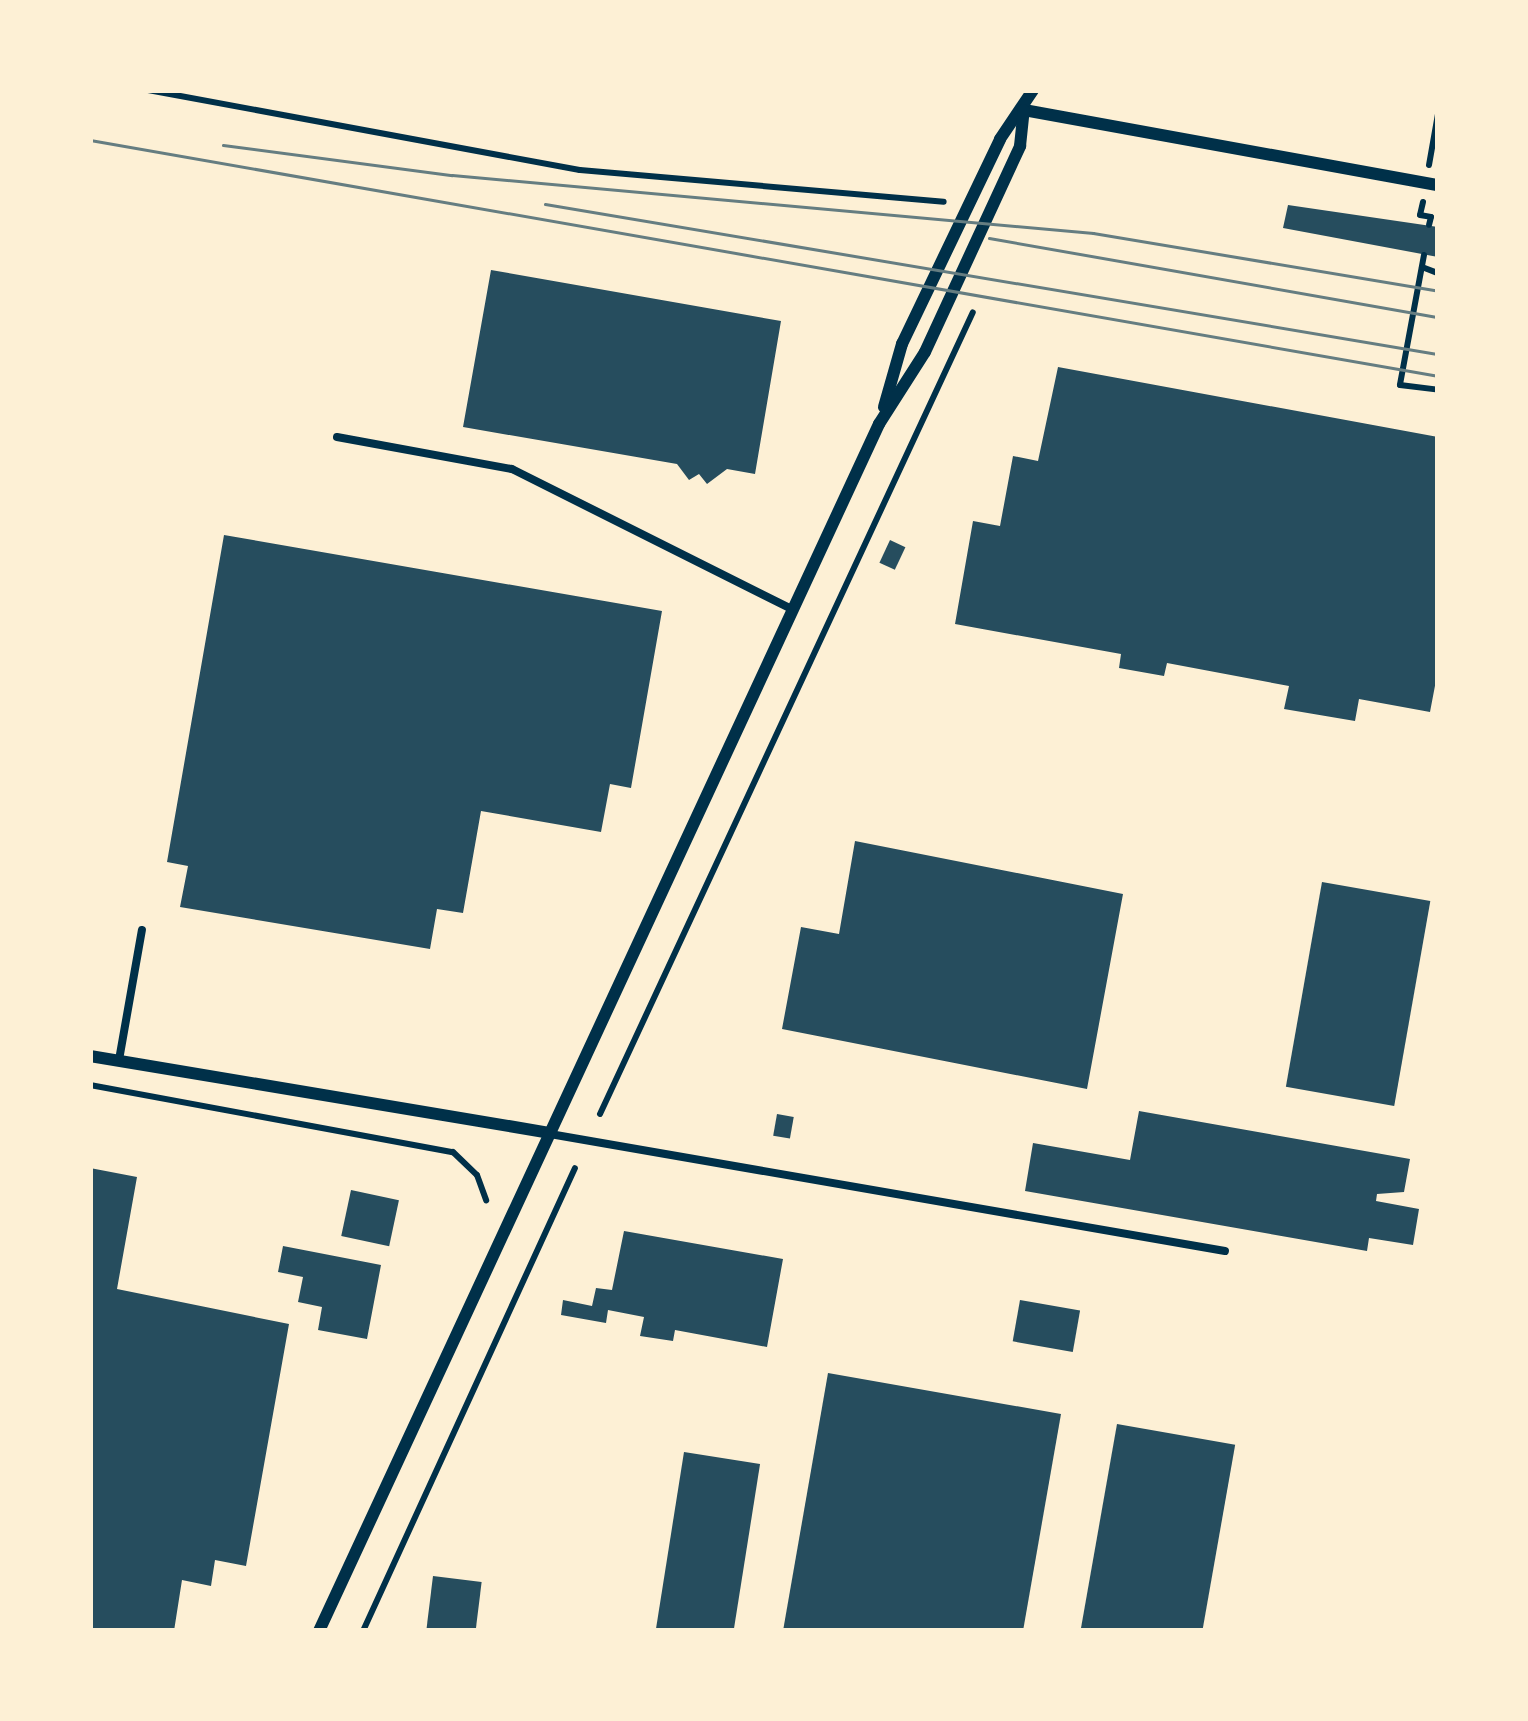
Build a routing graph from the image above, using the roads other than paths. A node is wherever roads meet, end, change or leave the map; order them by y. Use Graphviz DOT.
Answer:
graph roads {
  1 [pos="1033,90"];
  2 [pos="1024,110"];
  3 [pos="1432,183"];
  4 [pos="879,424"];
  5 [pos="337,437"];
  6 [pos="792,609"];
  7 [pos="142,930"];
  8 [pos="90,1056"];
  9 [pos="119,1061"];
  10 [pos="548,1133"];
  11 [pos="1225,1251"];
  12 [pos="320,1631"];
  1 -- 2 [label="street"];
  2 -- 3 [label="street"];
  2 -- 4 [label="street"];
  2 -- 4 [label="street"];
  4 -- 6 [label="street"];
  5 -- 6 [label="lane"];
  6 -- 10 [label="street"];
  7 -- 9 [label="lane"];
  8 -- 9 [label="street"];
  9 -- 10 [label="street"];
  10 -- 11 [label="lane"];
  10 -- 12 [label="street"];
}
